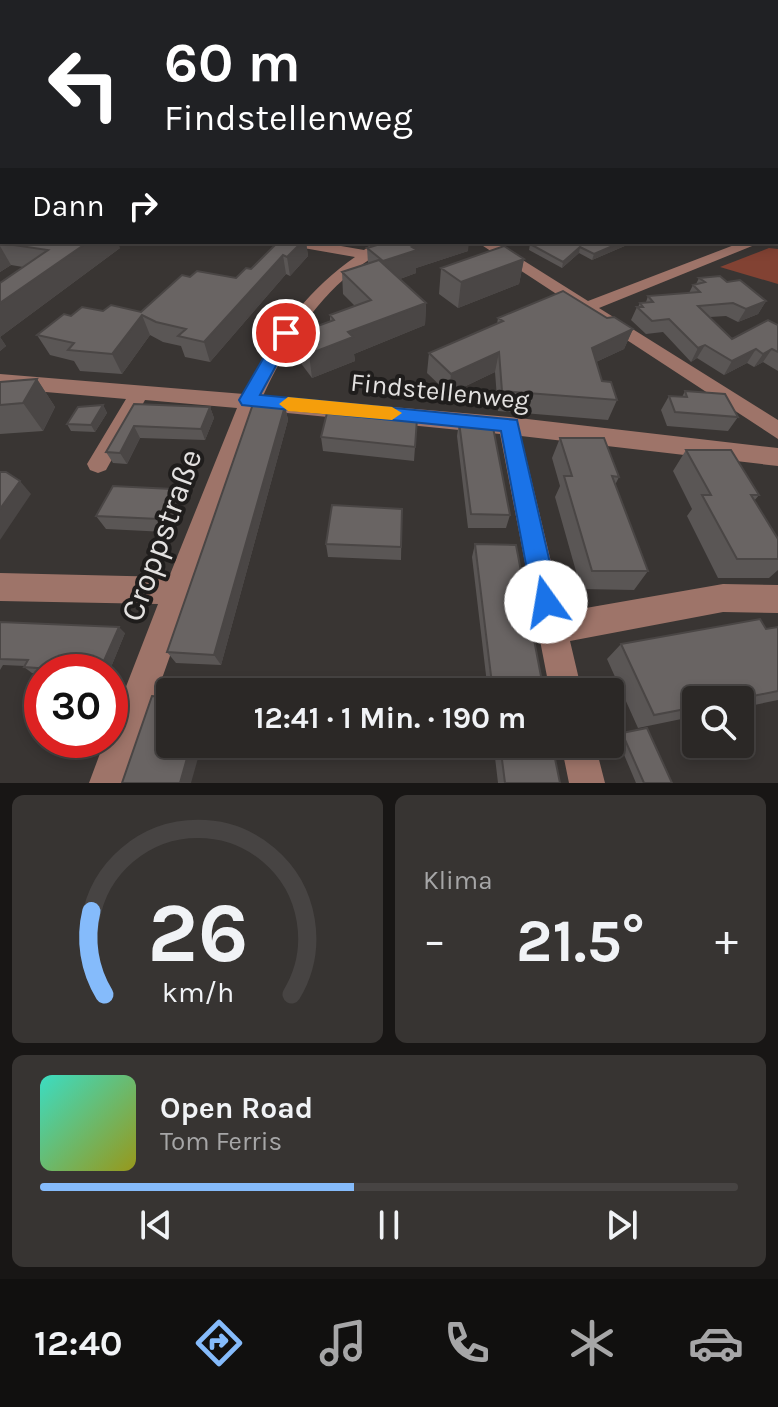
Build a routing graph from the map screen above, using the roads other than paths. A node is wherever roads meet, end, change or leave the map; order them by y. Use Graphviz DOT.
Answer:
graph roads {
  1 [pos="304,244"];
  2 [pos="381,244"];
  3 [pos="487,244"];
  4 [pos="750,244"];
  5 [pos="365,254"];
  6 [pos="585,308"];
  7 [pos="0,381"];
  8 [pos="140,392"];
  9 [pos="248,400"];
  10 [pos="510,425"];
  11 [pos="778,431"];
  12 [pos="778,457"];
  13 [pos="98,464"];
  14 [pos="0,587"];
  15 [pos="177,591"];
  16 [pos="778,599"];
  17 [pos="552,629"];
  18 [pos="563,678"];
  19 [pos="581,758"];
  20 [pos="107,783"];
  21 [pos="587,783"];
  1 -- 5 [label="street"];
  2 -- 5 [label="street, Croppstraße"];
  3 -- 6 [label="street"];
  4 -- 6 [label="street"];
  5 -- 9 [label="street, Croppstraße"];
  6 -- 11 [label="street"];
  7 -- 8 [label="street, Findstellenweg"];
  8 -- 9 [label="street, Findstellenweg"];
  8 -- 13 [label="street"];
  9 -- 10 [label="street, Findstellenweg"];
  9 -- 15 [label="street, Croppstraße"];
  10 -- 12 [label="street, Findstellenweg"];
  10 -- 17 [label="street"];
  14 -- 15 [label="street"];
  15 -- 20 [label="street, Croppstraße"];
  16 -- 17 [label="street"];
  17 -- 18 [label="street"];
  19 -- 21 [label="street"];
}
